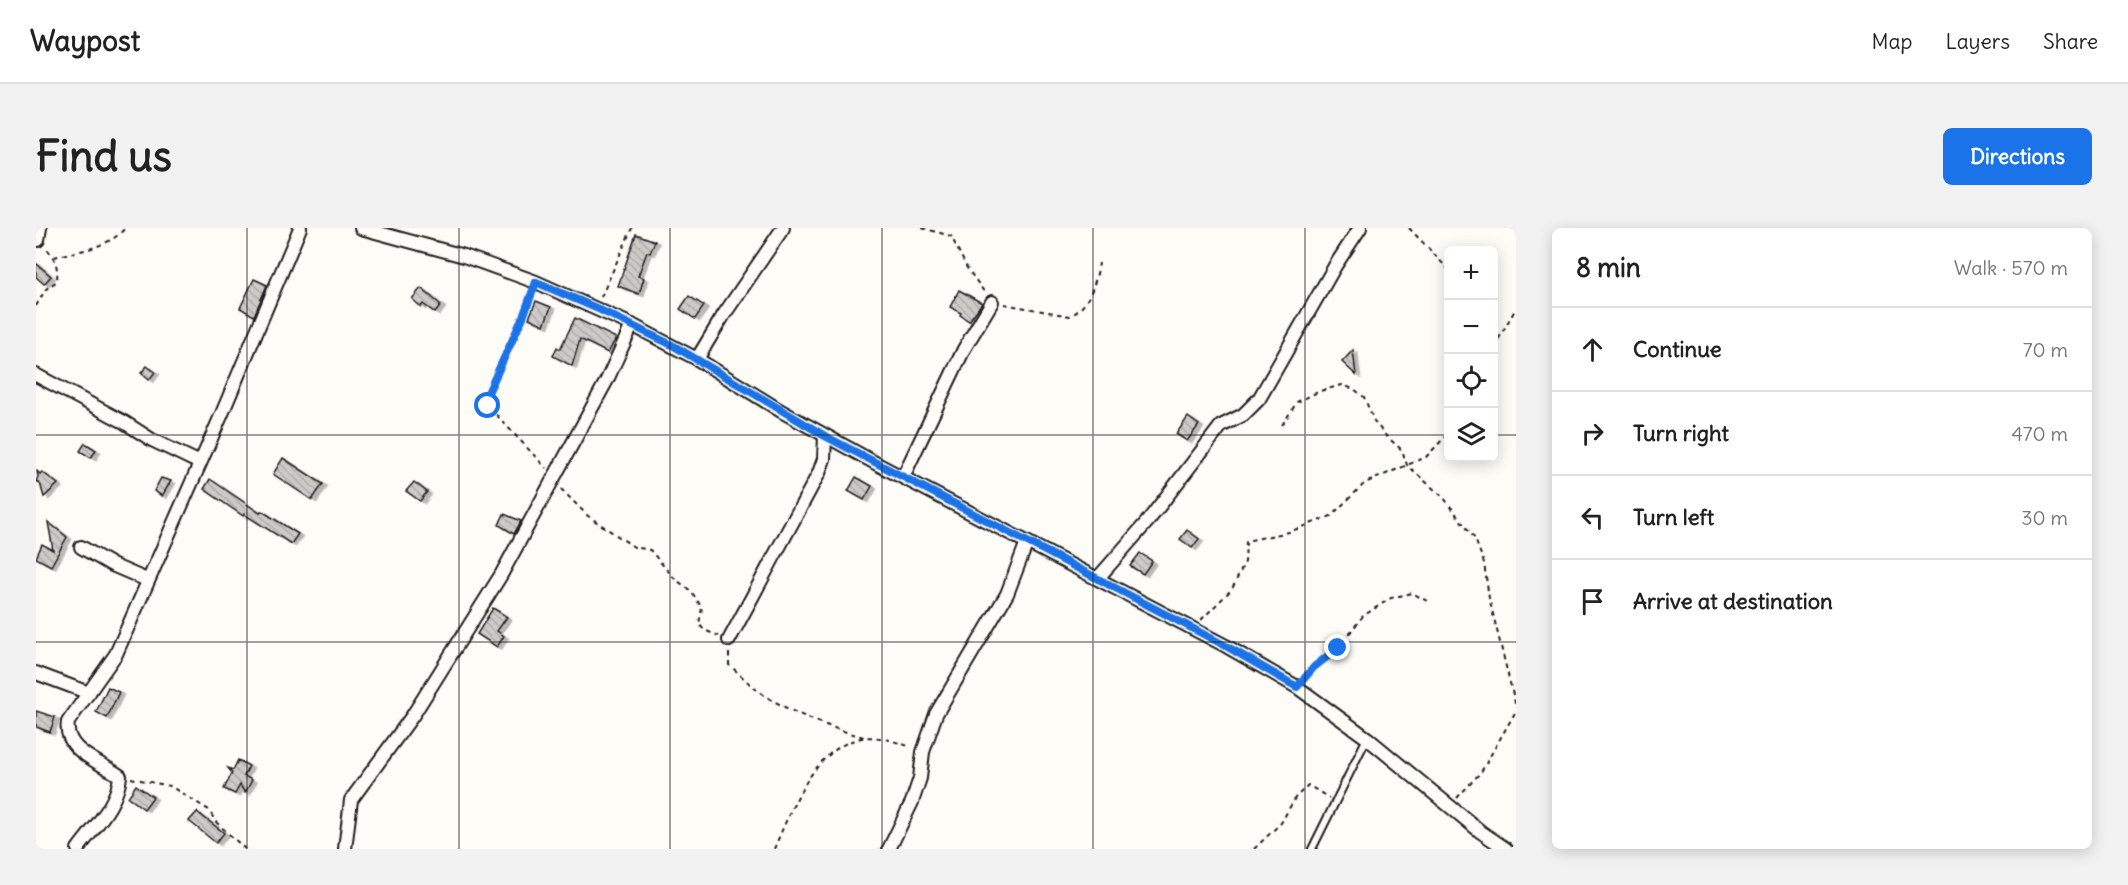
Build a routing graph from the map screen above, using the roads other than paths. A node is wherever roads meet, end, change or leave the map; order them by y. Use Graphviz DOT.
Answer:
graph roads {
  1 [pos="300,228"];
  2 [pos="361,228"];
  3 [pos="783,228"];
  4 [pos="1360,228"];
  5 [pos="398,233"];
  6 [pos="992,302"];
  7 [pos="632,325"];
  8 [pos="697,359"];
  9 [pos="36,375"];
  10 [pos="825,436"];
  11 [pos="200,463"];
  12 [pos="903,477"];
  13 [pos="1027,542"];
  14 [pos="81,548"];
  15 [pos="1098,578"];
  16 [pos="147,580"];
  17 [pos="729,640"];
  18 [pos="36,673"];
  19 [pos="89,693"];
  20 [pos="1366,738"];
  21 [pos="78,849"];
  22 [pos="345,849"];
  23 [pos="890,849"];
  24 [pos="1312,849"];
  25 [pos="1506,849"];
  1 -- 11 [label="street"];
  2 -- 5 [label="street"];
  3 -- 8 [label="street"];
  4 -- 15 [label="street"];
  5 -- 7 [label="street"];
  6 -- 12 [label="street"];
  7 -- 8 [label="street"];
  7 -- 22 [label="street"];
  8 -- 10 [label="street"];
  9 -- 11 [label="street"];
  10 -- 12 [label="street"];
  10 -- 17 [label="street"];
  11 -- 16 [label="street"];
  12 -- 13 [label="street"];
  13 -- 15 [label="street"];
  13 -- 23 [label="street"];
  14 -- 16 [label="street"];
  15 -- 20 [label="street"];
  16 -- 19 [label="street"];
  18 -- 19 [label="street"];
  19 -- 21 [label="street"];
  20 -- 24 [label="lane"];
  20 -- 25 [label="street"];
}
